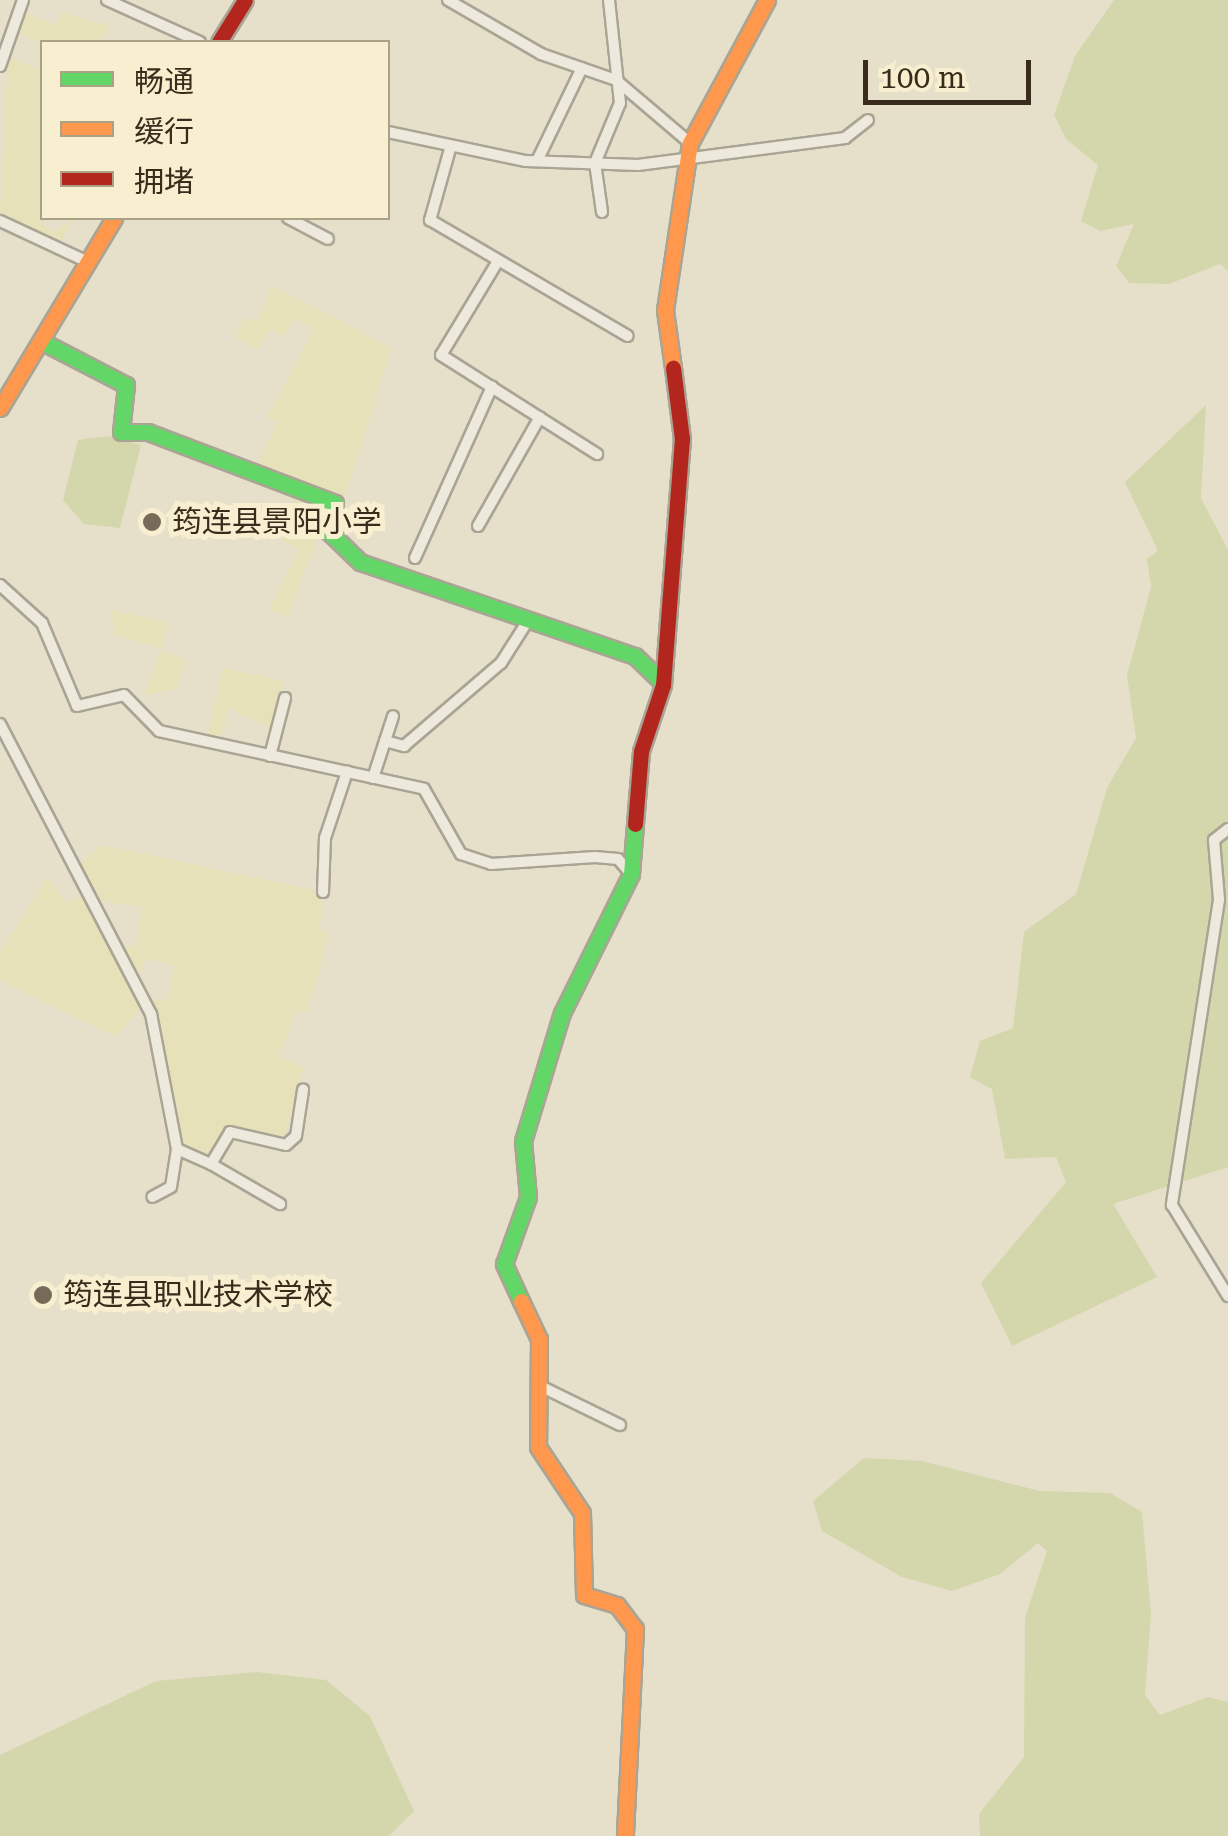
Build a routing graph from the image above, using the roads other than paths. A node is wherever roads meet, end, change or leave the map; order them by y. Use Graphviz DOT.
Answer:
graph roads {
  1 [pos="23,0"];
  2 [pos="107,0"];
  3 [pos="245,0"];
  4 [pos="448,0"];
  5 [pos="609,0"];
  6 [pos="767,0"];
  7 [pos="196,40"];
  8 [pos="220,40"];
  9 [pos="0,66"];
  10 [pos="582,68"];
  11 [pos="620,83"];
  12 [pos="868,120"];
  13 [pos="390,133"];
  14 [pos="690,143"];
  15 [pos="450,148"];
  16 [pos="537,161"];
  17 [pos="596,163"];
  18 [pos="686,163"];
  19 [pos="602,212"];
  20 [pos="113,220"];
  21 [pos="292,220"];
  22 [pos="0,221"];
  23 [pos="328,239"];
  24 [pos="498,261"];
  25 [pos="88,262"];
  26 [pos="628,336"];
  27 [pos="40,341"];
  28 [pos="492,387"];
  29 [pos="0,408"];
  30 [pos="540,417"];
  31 [pos="598,454"];
  32 [pos="478,526"];
  33 [pos="414,558"];
  34 [pos="0,586"];
  35 [pos="530,620"];
  36 [pos="663,685"];
  37 [pos="284,698"];
  38 [pos="393,716"];
  39 [pos="0,724"];
  40 [pos="385,742"];
  41 [pos="270,756"];
  42 [pos="346,772"];
  43 [pos="373,778"];
  44 [pos="1228,829"];
  45 [pos="631,874"];
  46 [pos="323,892"];
  47 [pos="303,1090"];
  48 [pos="177,1149"];
  49 [pos="211,1164"];
  50 [pos="152,1197"];
  51 [pos="280,1204"];
  52 [pos="1228,1296"];
  53 [pos="540,1386"];
  54 [pos="620,1425"];
  55 [pos="625,1836"];
  1 -- 9 [label="street"];
  2 -- 7 [label="street"];
  3 -- 8 [label="street"];
  4 -- 10 [label="street"];
  5 -- 11 [label="street"];
  6 -- 14 [label="street"];
  10 -- 11 [label="street"];
  10 -- 16 [label="street"];
  11 -- 14 [label="street"];
  11 -- 17 [label="street"];
  12 -- 18 [label="street"];
  13 -- 15 [label="street"];
  14 -- 18 [label="street"];
  15 -- 16 [label="street"];
  15 -- 24 [label="street"];
  16 -- 17 [label="street"];
  17 -- 18 [label="street"];
  17 -- 19 [label="street"];
  18 -- 36 [label="street"];
  20 -- 25 [label="street"];
  21 -- 23 [label="street"];
  22 -- 25 [label="street"];
  24 -- 26 [label="street"];
  24 -- 28 [label="street"];
  25 -- 27 [label="street"];
  27 -- 29 [label="street"];
  27 -- 35 [label="street"];
  28 -- 30 [label="street"];
  28 -- 33 [label="street"];
  30 -- 31 [label="street"];
  30 -- 32 [label="street"];
  34 -- 41 [label="street"];
  35 -- 36 [label="street"];
  35 -- 40 [label="street"];
  36 -- 45 [label="street"];
  37 -- 41 [label="street"];
  38 -- 40 [label="street"];
  39 -- 48 [label="street"];
  40 -- 43 [label="street"];
  41 -- 42 [label="street"];
  42 -- 43 [label="street"];
  42 -- 46 [label="street"];
  43 -- 45 [label="street"];
  44 -- 52 [label="street"];
  45 -- 53 [label="street"];
  47 -- 49 [label="street"];
  48 -- 49 [label="street"];
  48 -- 50 [label="street"];
  49 -- 51 [label="street"];
  53 -- 54 [label="street"];
  53 -- 55 [label="street"];
}
